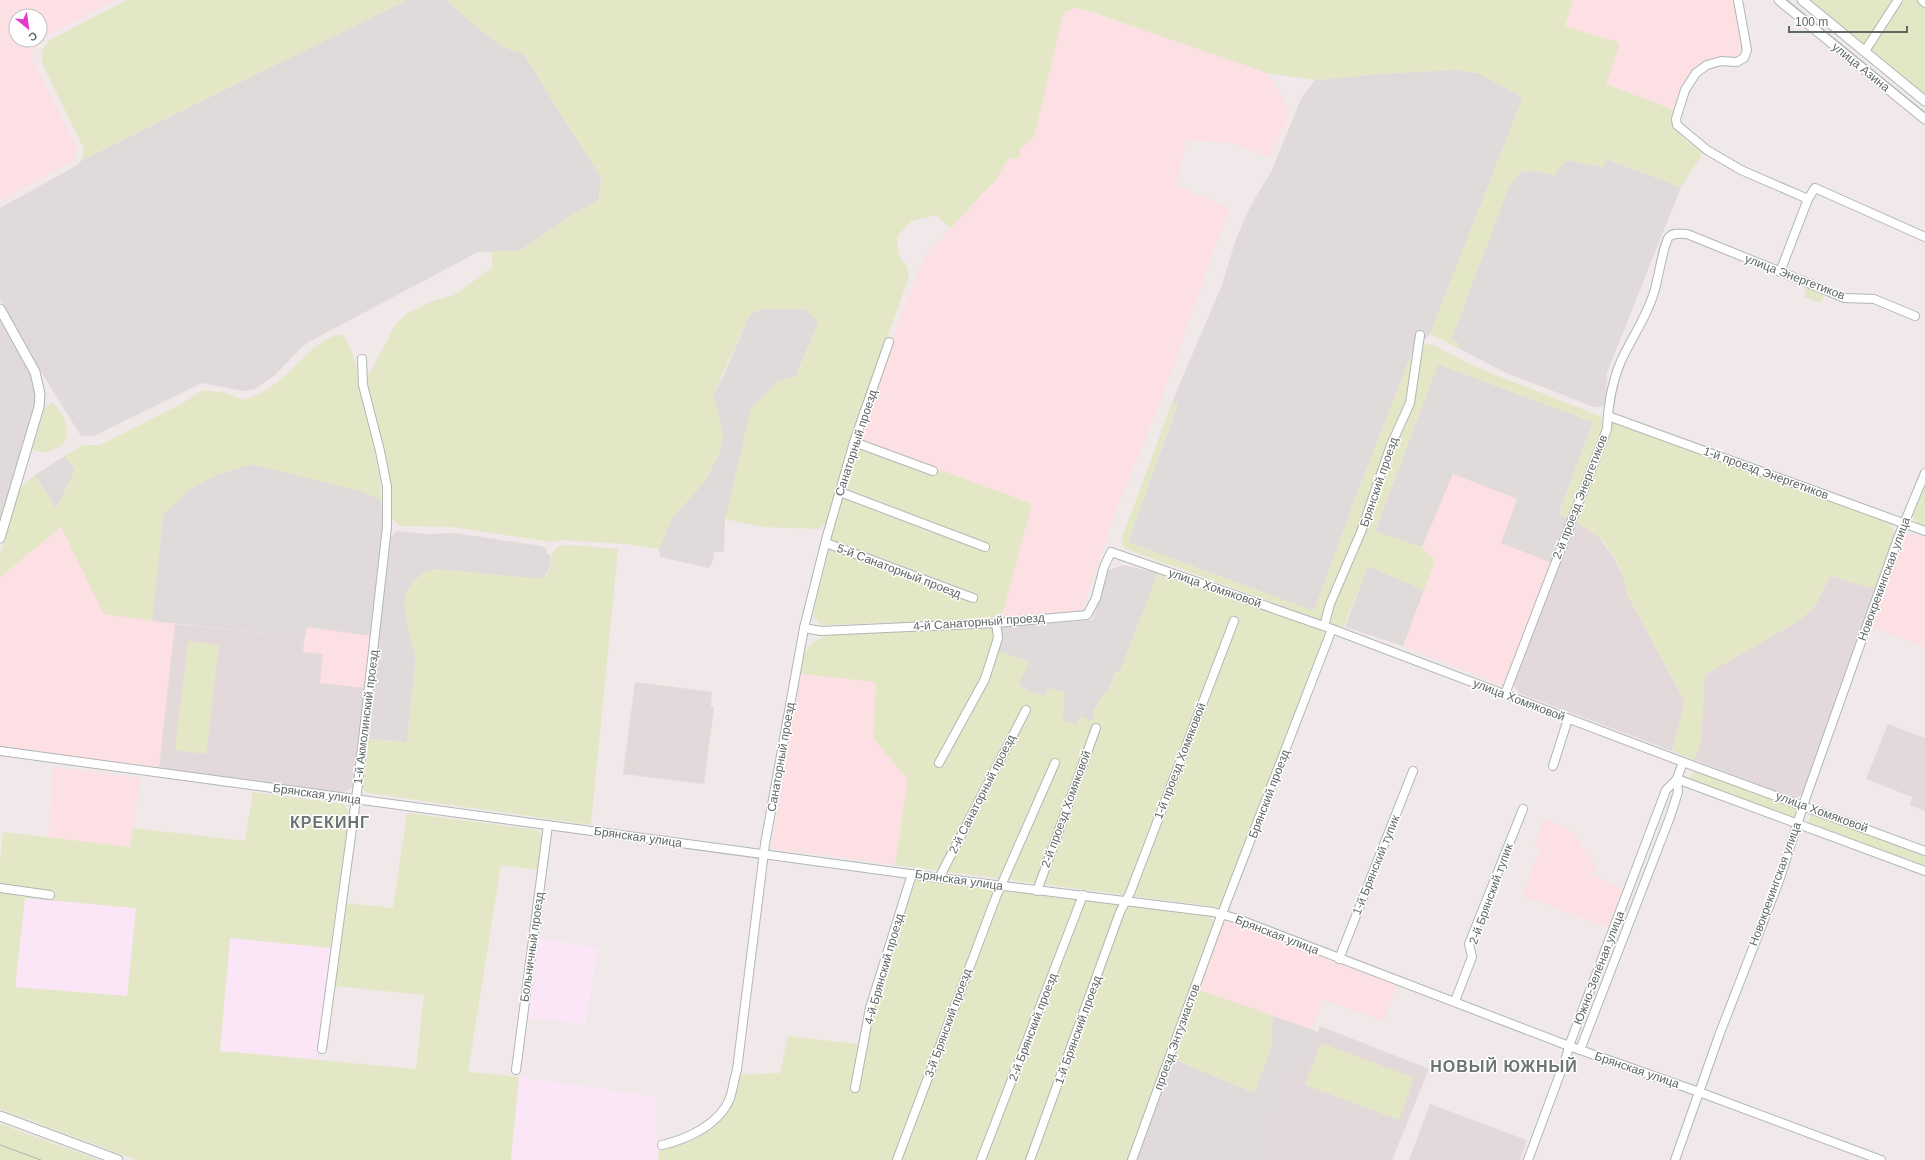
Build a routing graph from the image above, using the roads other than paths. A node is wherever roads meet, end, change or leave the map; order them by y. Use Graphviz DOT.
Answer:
graph roads {
  1 [pos="1738,0"];
  2 [pos="1779,0"];
  3 [pos="1802,0"];
  4 [pos="1898,0"];
  5 [pos="1922,0"];
  6 [pos="1925,3"];
  7 [pos="1865,51"];
  8 [pos="1925,101"];
  9 [pos="1925,119"];
  10 [pos="1808,199"];
  11 [pos="1675,234"];
  12 [pos="1925,237"];
  13 [pos="1780,272"];
  14 [pos="0,309"];
  15 [pos="1915,316"];
  16 [pos="1420,335"];
  17 [pos="889,342"];
  18 [pos="362,359"];
  19 [pos="1608,416"];
  20 [pos="854,442"];
  21 [pos="933,471"];
  22 [pos="1925,473"];
  23 [pos="840,492"];
  24 [pos="1904,524"];
  25 [pos="1925,531"];
  26 [pos="0,538"];
  27 [pos="826,543"];
  28 [pos="985,548"];
  29 [pos="1111,552"];
  30 [pos="973,598"];
  31 [pos="1234,621"];
  32 [pos="996,623"];
  33 [pos="804,628"];
  34 [pos="1328,628"];
  35 [pos="1505,694"];
  36 [pos="1026,710"];
  37 [pos="1568,719"];
  38 [pos="1096,728"];
  39 [pos="0,751"];
  40 [pos="939,763"];
  41 [pos="1055,763"];
  42 [pos="1686,763"];
  43 [pos="1553,766"];
  44 [pos="1413,771"];
  45 [pos="1677,779"];
  46 [pos="356,799"];
  47 [pos="1803,804"];
  48 [pos="1523,809"];
  49 [pos="1797,824"];
  50 [pos="548,825"];
  51 [pos="1925,851"];
  52 [pos="764,854"];
  53 [pos="1925,871"];
  54 [pos="912,874"];
  55 [pos="939,878"];
  56 [pos="1001,886"];
  57 [pos="0,888"];
  58 [pos="1037,890"];
  59 [pos="1083,894"];
  60 [pos="50,895"];
  61 [pos="1126,900"];
  62 [pos="1222,914"];
  63 [pos="1339,958"];
  64 [pos="1455,1001"];
  65 [pos="1569,1046"];
  66 [pos="322,1049"];
  67 [pos="1580,1050"];
  68 [pos="516,1070"];
  69 [pos="855,1088"];
  70 [pos="1699,1092"];
  71 [pos="0,1116"];
  72 [pos="662,1145"];
  73 [pos="118,1160"];
  74 [pos="897,1160"];
  75 [pos="982,1160"];
  76 [pos="1030,1160"];
  77 [pos="1132,1160"];
  78 [pos="1528,1160"];
  79 [pos="1675,1160"];
  80 [pos="1881,1160"];
  1 -- 10 [label="street"];
  2 -- 9 [label="street, улица Азина"];
  3 -- 7 [label="street, улица Азина"];
  4 -- 7 [label="street"];
  5 -- 6 [label="street"];
  7 -- 8 [label="street, улица Азина"];
  10 -- 12 [label="street"];
  10 -- 13 [label="street"];
  11 -- 13 [label="street, улица Энергетиков"];
  11 -- 19 [label="street, 2-й проезд Энергетиков"];
  13 -- 15 [label="street, улица Энергетиков"];
  14 -- 26 [label="street"];
  16 -- 34 [label="street, Брянский проезд"];
  17 -- 20 [label="street, Санаторный проезд"];
  18 -- 46 [label="street, 1-й Акмолинский проезд"];
  19 -- 24 [label="street, 1-й проезд Энергетиков"];
  19 -- 35 [label="street, 2-й проезд Энергетиков"];
  20 -- 21 [label="street"];
  20 -- 23 [label="street, Санаторный проезд"];
  22 -- 24 [label="street, Новокрекингская улица"];
  23 -- 27 [label="street, Санаторный проезд"];
  23 -- 28 [label="street"];
  24 -- 25 [label="street, 1-й проезд Энергетиков"];
  24 -- 47 [label="street, Новокрекингская улица"];
  27 -- 30 [label="street, 5-й Санаторный проезд"];
  27 -- 33 [label="street, Санаторный проезд"];
  29 -- 32 [label="street, 4-й Санаторный проезд"];
  29 -- 34 [label="street, улица Хомяковой"];
  31 -- 61 [label="street, 1-й проезд Хомяковой"];
  32 -- 33 [label="street, 4-й Санаторный проезд"];
  32 -- 40 [label="street"];
  33 -- 52 [label="street, Санаторный проезд"];
  34 -- 35 [label="street, улица Хомяковой"];
  34 -- 62 [label="street, Брянский проезд"];
  35 -- 37 [label="street, улица Хомяковой"];
  36 -- 55 [label="street, 2-й Санаторный проезд"];
  37 -- 42 [label="street, улица Хомяковой"];
  37 -- 43 [label="street"];
  38 -- 58 [label="street, 2-й проезд Хомяковой"];
  39 -- 46 [label="street, Брянская улица"];
  41 -- 56 [label="street, 3-й Брянский проезд"];
  42 -- 45 [label="street, Южно-Зелёная улица"];
  42 -- 47 [label="street, улица Хомяковой"];
  44 -- 63 [label="street, 1-й Брянский тупик"];
  45 -- 49 [label="street, улица Хомяковой"];
  45 -- 65 [label="street, Южно-Зелёная улица"];
  45 -- 67 [label="street, Южно-Зелёная улица"];
  46 -- 50 [label="street, Брянская улица"];
  46 -- 66 [label="street, 1-й Акмолинский проезд"];
  47 -- 49 [label="street, Новокрекингская улица"];
  47 -- 51 [label="street, улица Хомяковой"];
  48 -- 64 [label="street, 2-й Брянский тупик"];
  49 -- 53 [label="street, улица Хомяковой"];
  49 -- 70 [label="street, Новокрекингская улица"];
  50 -- 52 [label="street, Брянская улица"];
  50 -- 68 [label="street, Больничный проезд"];
  52 -- 54 [label="street, Брянская улица"];
  52 -- 72 [label="street, Санаторный проезд"];
  54 -- 55 [label="street, Брянская улица"];
  54 -- 69 [label="street, 4-й Брянский проезд"];
  55 -- 56 [label="street, Брянская улица"];
  56 -- 58 [label="street, Брянская улица"];
  56 -- 74 [label="street, 3-й Брянский проезд"];
  57 -- 60 [label="street"];
  58 -- 59 [label="street, Брянская улица"];
  59 -- 61 [label="street, Брянская улица"];
  59 -- 75 [label="street, 2-й Брянский проезд"];
  61 -- 62 [label="street, Брянская улица"];
  61 -- 76 [label="street, 1-й Брянский проезд"];
  62 -- 63 [label="street, Брянская улица"];
  62 -- 77 [label="street, проезд Энтузиастов"];
  63 -- 64 [label="street, Брянская улица"];
  64 -- 65 [label="street, Брянская улица"];
  65 -- 67 [label="street, Брянская улица"];
  65 -- 78 [label="street, Южно-Зелёная улица"];
  67 -- 70 [label="street, Брянская улица"];
  70 -- 79 [label="street, Новокрекингская улица"];
  70 -- 80 [label="street, Брянская улица"];
  71 -- 73 [label="street"];
}
